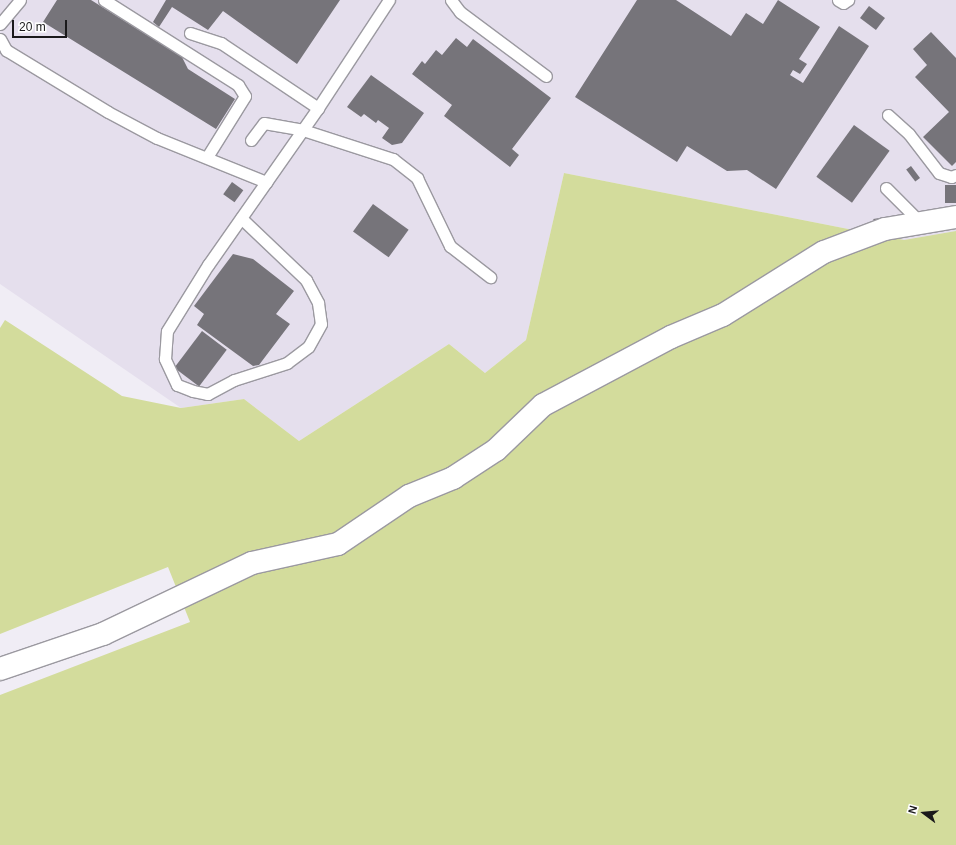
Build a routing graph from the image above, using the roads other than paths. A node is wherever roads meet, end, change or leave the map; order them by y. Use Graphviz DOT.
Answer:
graph roads {
  1 [pos="20,0"];
  2 [pos="104,0"];
  3 [pos="389,0"];
  4 [pos="451,0"];
  5 [pos="838,0"];
  6 [pos="848,0"];
  7 [pos="0,24"];
  8 [pos="190,32"];
  9 [pos="0,39"];
  10 [pos="546,76"];
  11 [pos="318,108"];
  12 [pos="888,115"];
  13 [pos="303,130"];
  14 [pos="251,140"];
  15 [pos="207,157"];
  16 [pos="956,175"];
  17 [pos="266,182"];
  18 [pos="886,188"];
  19 [pos="956,217"];
  20 [pos="241,218"];
  21 [pos="921,223"];
  22 [pos="490,277"];
  23 [pos="0,669"];
  1 -- 7 [label="lane"];
  2 -- 15 [label="lane"];
  3 -- 11 [label="lane"];
  4 -- 10 [label="lane"];
  5 -- 6 [label="lane"];
  8 -- 11 [label="lane"];
  9 -- 15 [label="lane"];
  11 -- 13 [label="lane"];
  12 -- 16 [label="lane"];
  13 -- 14 [label="lane"];
  13 -- 17 [label="lane"];
  13 -- 22 [label="lane"];
  15 -- 17 [label="lane"];
  17 -- 20 [label="lane"];
  18 -- 21 [label="lane"];
  19 -- 21 [label="street"];
  20 -- 20 [label="lane"];
  21 -- 23 [label="street"];
}
